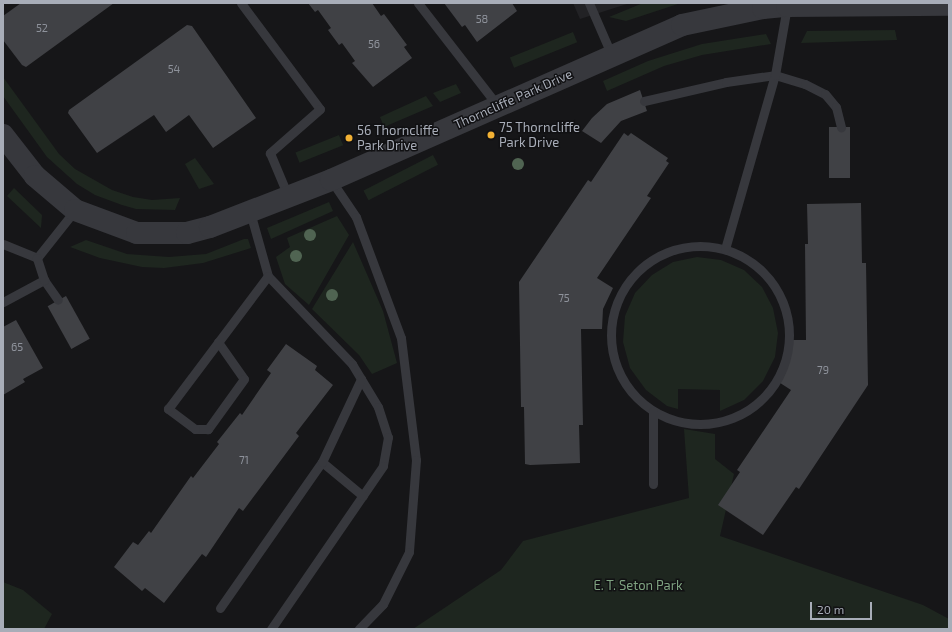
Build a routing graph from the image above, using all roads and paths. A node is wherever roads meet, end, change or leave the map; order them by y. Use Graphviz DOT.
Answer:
graph roads {
  1 [pos="241,3"];
  2 [pos="418,3"];
  3 [pos="589,3"];
  4 [pos="949,4"];
  5 [pos="787,6"];
  6 [pos="612,56"];
  7 [pos="775,75"];
  8 [pos="644,101"];
  9 [pos="498,106"];
  10 [pos="841,127"];
  11 [pos="3,135"];
  12 [pos="331,180"];
  13 [pos="288,196"];
  14 [pos="75,210"];
  15 [pos="250,212"];
  16 [pos="3,244"];
  17 [pos="725,249"];
  18 [pos="37,258"];
  19 [pos="268,276"];
  20 [pos="44,280"];
  21 [pos="58,300"];
  22 [pos="3,302"];
  23 [pos="218,342"];
  24 [pos="361,379"];
  25 [pos="653,411"];
  26 [pos="322,462"];
  27 [pos="653,484"];
  28 [pos="363,496"];
  29 [pos="220,608"];
  30 [pos="271,629"];
  31 [pos="359,629"];
  1 -- 13 [label="lane"];
  2 -- 9 [label="lane"];
  3 -- 6 [label="lane"];
  4 -- 5 [label="street, Thorncliffe Park Drive"];
  5 -- 6 [label="street, Thorncliffe Park Drive"];
  5 -- 7 [label="lane"];
  6 -- 9 [label="street, Thorncliffe Park Drive"];
  7 -- 8 [label="lane"];
  7 -- 10 [label="lane"];
  7 -- 17 [label="lane"];
  9 -- 12 [label="street, Thorncliffe Park Drive"];
  11 -- 14 [label="street, Thorncliffe Park Drive"];
  12 -- 13 [label="street, Thorncliffe Park Drive"];
  12 -- 31 [label="lane"];
  13 -- 15 [label="street, Thorncliffe Park Drive"];
  14 -- 15 [label="street, Thorncliffe Park Drive"];
  14 -- 18 [label="lane"];
  15 -- 19 [label="lane"];
  16 -- 18 [label="lane"];
  17 -- 25 [label="lane"];
  17 -- 25 [label="lane"];
  18 -- 20 [label="lane"];
  19 -- 23 [label="lane"];
  19 -- 24 [label="lane"];
  20 -- 21 [label="lane"];
  20 -- 22 [label="lane"];
  23 -- 23 [label="lane"];
  24 -- 26 [label="lane"];
  24 -- 28 [label="lane"];
  25 -- 27 [label="lane"];
  26 -- 28 [label="lane"];
  26 -- 29 [label="lane"];
  28 -- 30 [label="lane"];
}
